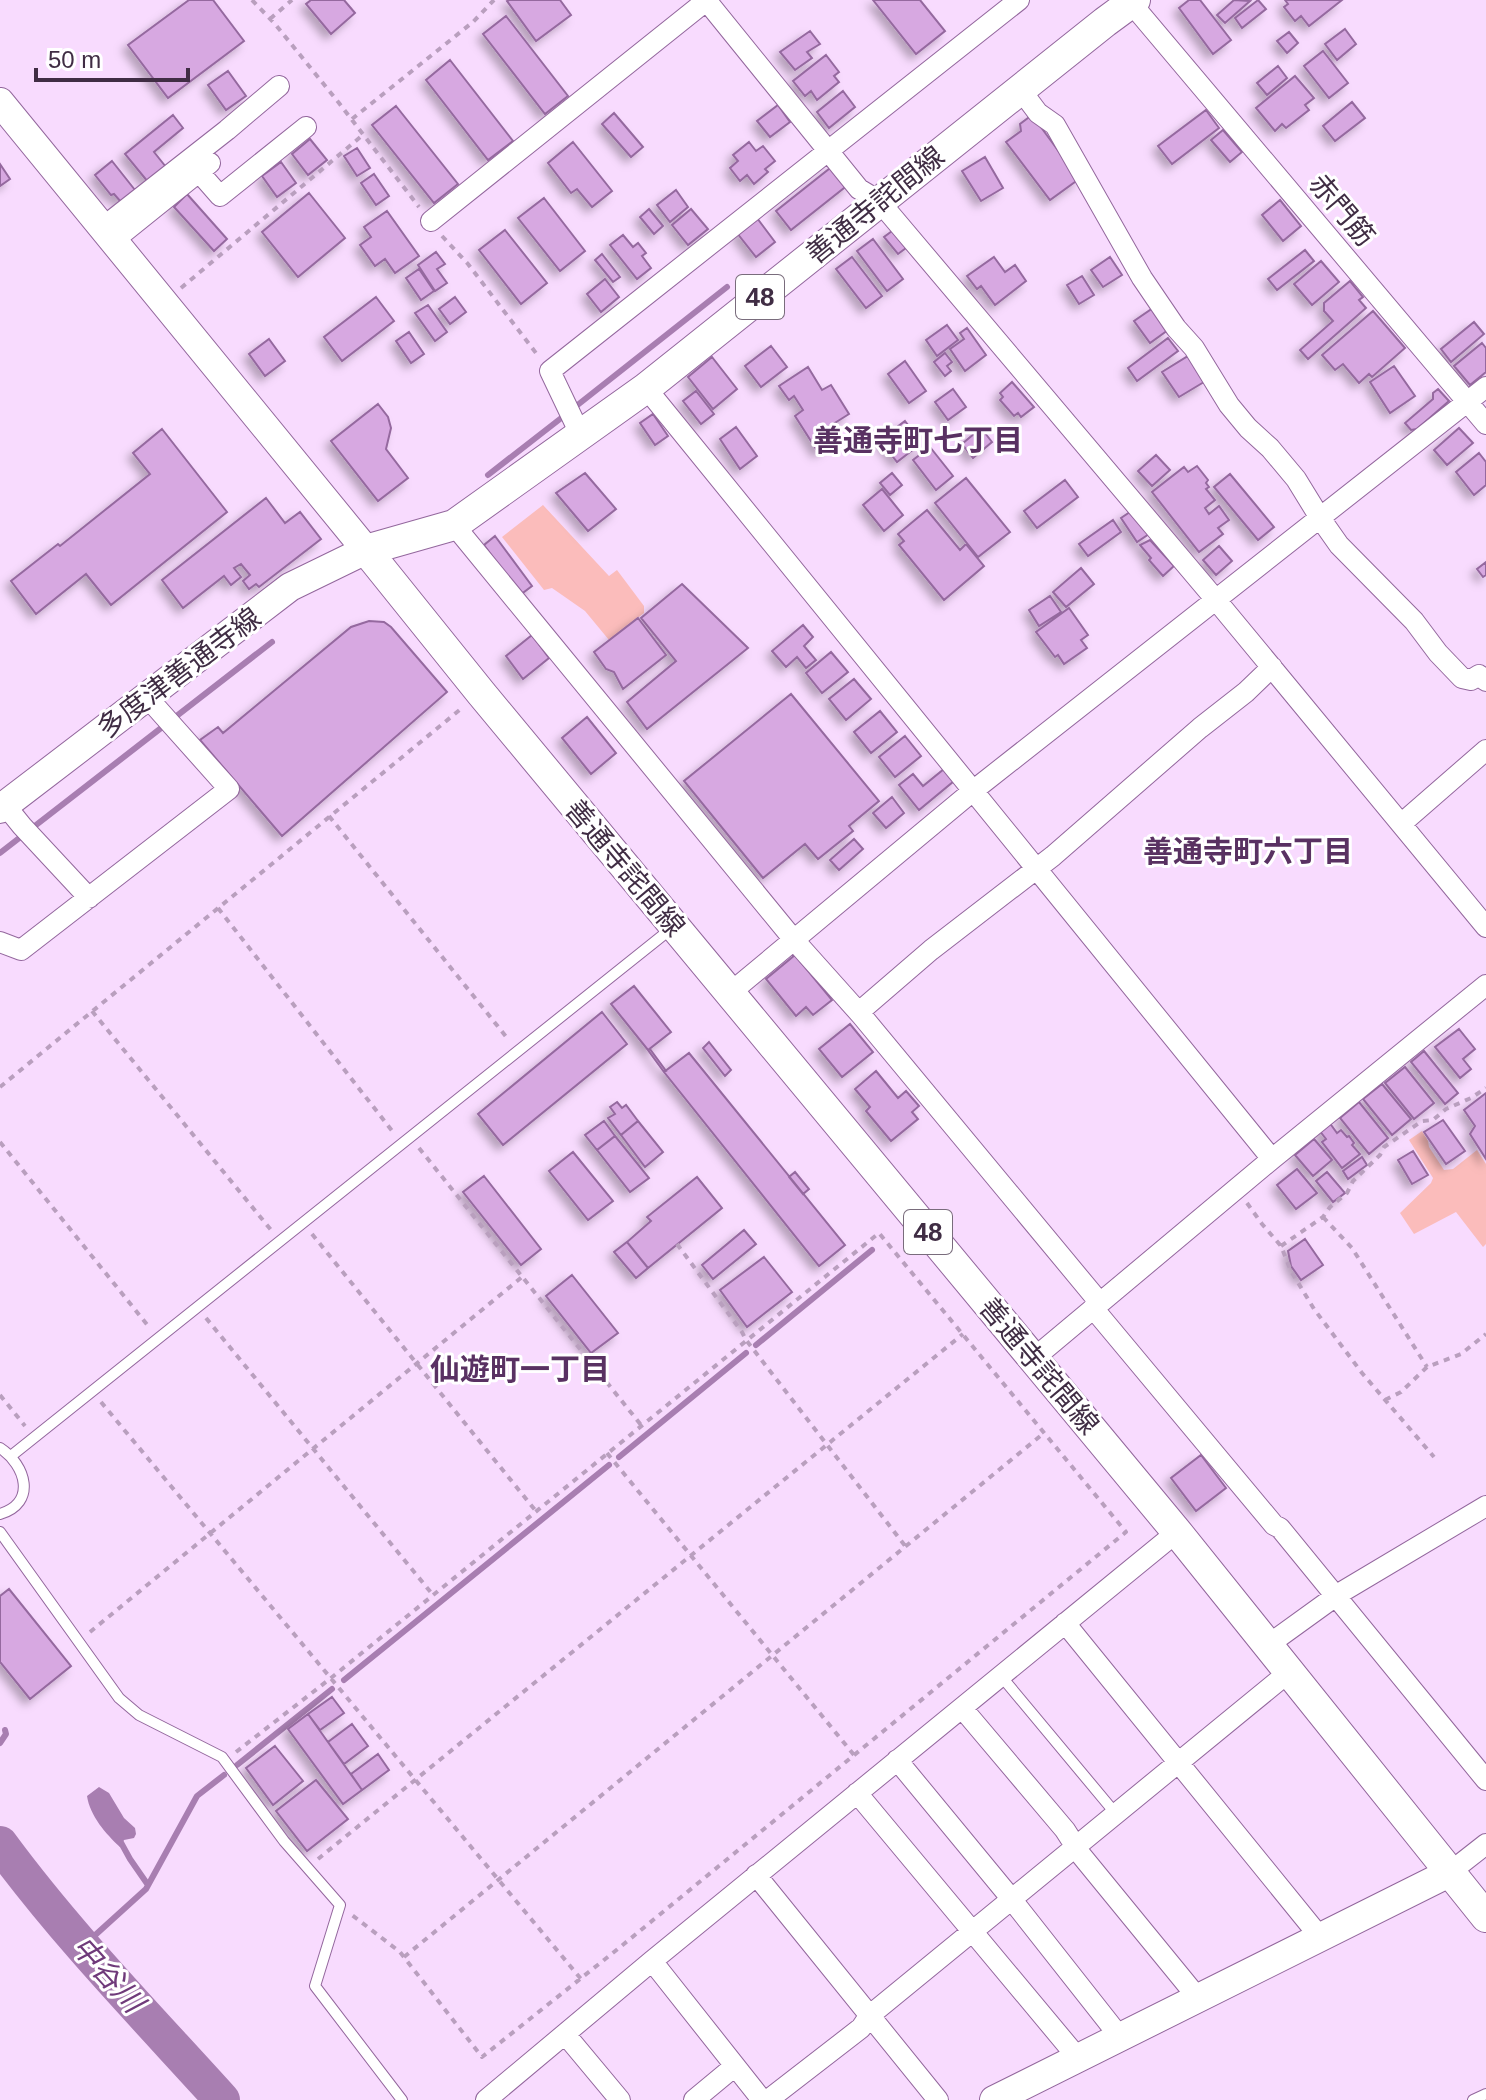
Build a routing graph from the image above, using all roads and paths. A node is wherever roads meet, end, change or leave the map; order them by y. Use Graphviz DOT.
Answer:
graph roads {
  1 [pos="252,0"];
  2 [pos="292,0"];
  3 [pos="494,0"];
  4 [pos="706,0"];
  5 [pos="1019,0"];
  6 [pos="1131,1"];
  7 [pos="270,19"];
  8 [pos="279,86"];
  9 [pos="1020,89"];
  10 [pos="0,102"];
  11 [pos="352,119"];
  12 [pos="306,127"];
  13 [pos="364,134"];
  14 [pos="827,150"];
  15 [pos="879,201"];
  16 [pos="431,221"];
  17 [pos="108,234"];
  18 [pos="164,303"];
  19 [pos="550,371"];
  20 [pos="1486,387"];
  21 [pos="646,388"];
  22 [pos="1467,401"];
  23 [pos="1486,424"];
  24 [pos="581,436"];
  25 [pos="1320,518"];
  26 [pos="454,525"];
  27 [pos="366,550"];
  28 [pos="1216,600"];
  29 [pos="1272,667"];
  30 [pos="1486,681"];
  31 [pos="466,705"];
  32 [pos="162,715"];
  33 [pos="1486,750"];
  34 [pos="974,790"];
  35 [pos="329,816"];
  36 [pos="15,820"];
  37 [pos="1401,824"];
  38 [pos="1037,868"];
  39 [pos="89,898"];
  40 [pos="218,908"];
  41 [pos="673,926"];
  42 [pos="1486,927"];
  43 [pos="794,940"];
  44 [pos="0,942"];
  45 [pos="1486,985"];
  46 [pos="730,993"];
  47 [pos="92,1011"];
  48 [pos="859,1012"];
  49 [pos="518,1051"];
  50 [pos="0,1087"];
  51 [pos="1486,1088"];
  52 [pos="406,1140"];
  53 [pos="0,1142"];
  54 [pos="1272,1159"];
  55 [pos="1237,1187"];
  56 [pos="1323,1217"];
  57 [pos="303,1222"];
  58 [pos="280,1241"];
  59 [pos="677,1244"];
  60 [pos="1281,1246"];
  61 [pos="522,1277"];
  62 [pos="1097,1306"];
  63 [pos="197,1307"];
  64 [pos="963,1334"];
  65 [pos="1486,1334"];
  66 [pos="158,1338"];
  67 [pos="746,1340"];
  68 [pos="1033,1359"];
  69 [pos="416,1363"];
  70 [pos="1427,1367"];
  71 [pos="92,1391"];
  72 [pos="0,1395"];
  73 [pos="1385,1400"];
  74 [pos="641,1425"];
  75 [pos="1044,1433"];
  76 [pos="33,1438"];
  77 [pos="827,1445"];
  78 [pos="0,1448"];
  79 [pos="313,1448"];
  80 [pos="607,1453"];
  81 [pos="11,1456"];
  82 [pos="1434,1457"];
  83 [pos="1486,1506"];
  84 [pos="535,1511"];
  85 [pos="0,1514"];
  86 [pos="0,1532"];
  87 [pos="1177,1532"];
  88 [pos="211,1533"];
  89 [pos="906,1547"];
  90 [pos="691,1556"];
  91 [pos="433,1595"];
  92 [pos="1336,1597"];
  93 [pos="1065,1623"];
  94 [pos="79,1641"];
  95 [pos="1268,1645"];
  96 [pos="773,1657"];
  97 [pos="1289,1672"];
  98 [pos="1001,1676"];
  99 [pos="331,1678"];
  100 [pos="962,1708"];
  101 [pos="854,1755"];
  102 [pos="897,1760"];
  103 [pos="225,1761"];
  104 [pos="1178,1763"];
  105 [pos="416,1780"];
  106 [pos="1486,1780"];
  107 [pos="857,1793"];
  108 [pos="1116,1814"];
  109 [pos="1486,1844"];
  110 [pos="1076,1847"];
  111 [pos="307,1868"];
  112 [pos="1449,1873"];
  113 [pos="756,1875"];
  114 [pos="499,1880"];
  115 [pos="1011,1900"];
  116 [pos="340,1905"];
  117 [pos="1486,1917"];
  118 [pos="972,1931"];
  119 [pos="1320,1937"];
  120 [pos="404,1957"];
  121 [pos="652,1961"];
  122 [pos="581,1979"];
  123 [pos="1198,1998"];
  124 [pos="869,2016"];
  125 [pos="565,2034"];
  126 [pos="1120,2037"];
  127 [pos="1078,2058"];
  128 [pos="735,2066"];
  129 [pos="1486,2094"];
  130 [pos="402,2100"];
  131 [pos="486,2100"];
  132 [pos="620,2100"];
  133 [pos="694,2100"];
  134 [pos="762,2100"];
  135 [pos="768,2100"];
  136 [pos="938,2100"];
  137 [pos="994,2100"];
  138 [pos="1473,2100"];
  1 -- 7 [label="path"];
  2 -- 7 [label="path"];
  3 -- 11 [label="path"];
  4 -- 14 [label="street"];
  4 -- 16 [label="street"];
  5 -- 14 [label="street"];
  6 -- 9 [label="main road, 善通寺詫間線 / 48"];
  6 -- 22 [label="street, 赤門筋"];
  7 -- 11 [label="path"];
  8 -- 17 [label="street"];
  9 -- 15 [label="main road, 善通寺詫間線 / 48"];
  9 -- 25 [label="street"];
  10 -- 17 [label="street"];
  11 -- 13 [label="path"];
  12 -- 17 [label="street"];
  13 -- 16 [label="path"];
  13 -- 18 [label="path"];
  14 -- 15 [label="street"];
  14 -- 19 [label="street"];
  15 -- 21 [label="main road, 善通寺詫間線 / 48"];
  15 -- 28 [label="street"];
  16 -- 19 [label="path"];
  17 -- 18 [label="street"];
  18 -- 27 [label="street"];
  19 -- 24 [label="street"];
  20 -- 22 [label="street"];
  21 -- 24 [label="main road, 善通寺詫間線 / 48"];
  21 -- 34 [label="street"];
  22 -- 23 [label="street, 赤門筋"];
  22 -- 25 [label="street"];
  24 -- 26 [label="main road, 善通寺詫間線 / 48"];
  25 -- 28 [label="street"];
  25 -- 30 [label="street"];
  26 -- 27 [label="main road, 善通寺詫間線 / 48"];
  26 -- 43 [label="street"];
  27 -- 32 [label="street, 多度津善通寺線"];
  27 -- 41 [label="main road, 善通寺詫間線 / 48"];
  28 -- 29 [label="street"];
  28 -- 34 [label="street"];
  29 -- 37 [label="street"];
  29 -- 38 [label="street"];
  31 -- 35 [label="path"];
  32 -- 36 [label="street, 多度津善通寺線"];
  32 -- 39 [label="street"];
  33 -- 37 [label="street"];
  34 -- 38 [label="street"];
  34 -- 43 [label="street"];
  35 -- 40 [label="path"];
  35 -- 49 [label="path"];
  36 -- 39 [label="street"];
  37 -- 42 [label="street"];
  38 -- 48 [label="street"];
  38 -- 54 [label="street"];
  39 -- 44 [label="street"];
  40 -- 47 [label="path"];
  40 -- 52 [label="path"];
  41 -- 46 [label="main road, 善通寺詫間線 / 48"];
  41 -- 49 [label="lane"];
  43 -- 46 [label="street"];
  43 -- 48 [label="street"];
  45 -- 54 [label="street"];
  46 -- 68 [label="main road, 善通寺詫間線 / 48"];
  47 -- 50 [label="path"];
  47 -- 58 [label="path"];
  48 -- 62 [label="street"];
  49 -- 52 [label="lane"];
  51 -- 56 [label="path"];
  52 -- 57 [label="lane"];
  52 -- 61 [label="path"];
  53 -- 66 [label="path"];
  54 -- 55 [label="street"];
  55 -- 60 [label="path"];
  55 -- 62 [label="street"];
  56 -- 60 [label="path"];
  56 -- 70 [label="path"];
  57 -- 58 [label="lane"];
  57 -- 69 [label="path"];
  58 -- 63 [label="lane"];
  59 -- 67 [label="path"];
  60 -- 73 [label="path"];
  61 -- 69 [label="path"];
  61 -- 74 [label="path"];
  62 -- 68 [label="street"];
  62 -- 92 [label="street"];
  63 -- 66 [label="lane"];
  63 -- 79 [label="path"];
  64 -- 67 [label="path"];
  64 -- 75 [label="path"];
  64 -- 77 [label="path"];
  65 -- 70 [label="path"];
  66 -- 71 [label="lane"];
  67 -- 74 [label="path"];
  67 -- 77 [label="path"];
  68 -- 87 [label="main road, 善通寺詫間線 / 48"];
  69 -- 79 [label="path"];
  69 -- 84 [label="path"];
  70 -- 73 [label="path"];
  71 -- 76 [label="lane"];
  71 -- 88 [label="path"];
  72 -- 76 [label="path"];
  73 -- 82 [label="path"];
  74 -- 80 [label="path"];
  75 -- 89 [label="path"];
  75 -- 101 [label="path"];
  76 -- 81 [label="lane"];
  77 -- 89 [label="path"];
  77 -- 90 [label="path"];
  78 -- 81 [label="lane"];
  79 -- 88 [label="path"];
  79 -- 91 [label="path"];
  80 -- 84 [label="path"];
  80 -- 90 [label="path"];
  81 -- 85 [label="lane"];
  83 -- 92 [label="street"];
  84 -- 91 [label="path"];
  86 -- 94 [label="lane"];
  87 -- 93 [label="street"];
  87 -- 95 [label="main road, 善通寺詫間線 / 48"];
  88 -- 94 [label="path"];
  88 -- 99 [label="path"];
  89 -- 96 [label="path"];
  90 -- 96 [label="path"];
  90 -- 105 [label="path"];
  91 -- 99 [label="path"];
  92 -- 95 [label="street"];
  92 -- 106 [label="street"];
  93 -- 98 [label="street"];
  93 -- 104 [label="street"];
  94 -- 103 [label="lane"];
  95 -- 97 [label="main road, 善通寺詫間線 / 48"];
  96 -- 101 [label="path"];
  96 -- 114 [label="path"];
  97 -- 104 [label="street"];
  97 -- 112 [label="main road, 善通寺詫間線 / 48"];
  98 -- 100 [label="street"];
  98 -- 108 [label="lane"];
  99 -- 103 [label="path"];
  99 -- 105 [label="path"];
  100 -- 102 [label="street"];
  100 -- 110 [label="street"];
  101 -- 122 [label="path"];
  102 -- 107 [label="street"];
  102 -- 115 [label="street"];
  103 -- 111 [label="lane"];
  104 -- 108 [label="street"];
  104 -- 119 [label="street"];
  105 -- 111 [label="path"];
  105 -- 114 [label="path"];
  107 -- 113 [label="street"];
  107 -- 118 [label="street"];
  108 -- 110 [label="street"];
  109 -- 112 [label="street"];
  110 -- 115 [label="street"];
  110 -- 123 [label="street"];
  111 -- 116 [label="lane"];
  112 -- 117 [label="main road, 善通寺詫間線 / 48"];
  112 -- 119 [label="street"];
  113 -- 121 [label="street"];
  113 -- 124 [label="street"];
  114 -- 120 [label="path"];
  114 -- 122 [label="path"];
  115 -- 118 [label="street"];
  115 -- 126 [label="street"];
  116 -- 120 [label="path"];
  116 -- 130 [label="lane"];
  118 -- 124 [label="street"];
  118 -- 127 [label="street"];
  119 -- 123 [label="street"];
  120 -- 122 [label="path"];
  121 -- 125 [label="street"];
  121 -- 128 [label="street"];
  123 -- 126 [label="street"];
  124 -- 135 [label="street"];
  124 -- 136 [label="street"];
  125 -- 131 [label="street"];
  125 -- 132 [label="street"];
  126 -- 127 [label="street"];
  127 -- 137 [label="street"];
  128 -- 133 [label="street"];
  128 -- 134 [label="street"];
  129 -- 138 [label="lane"];
}
